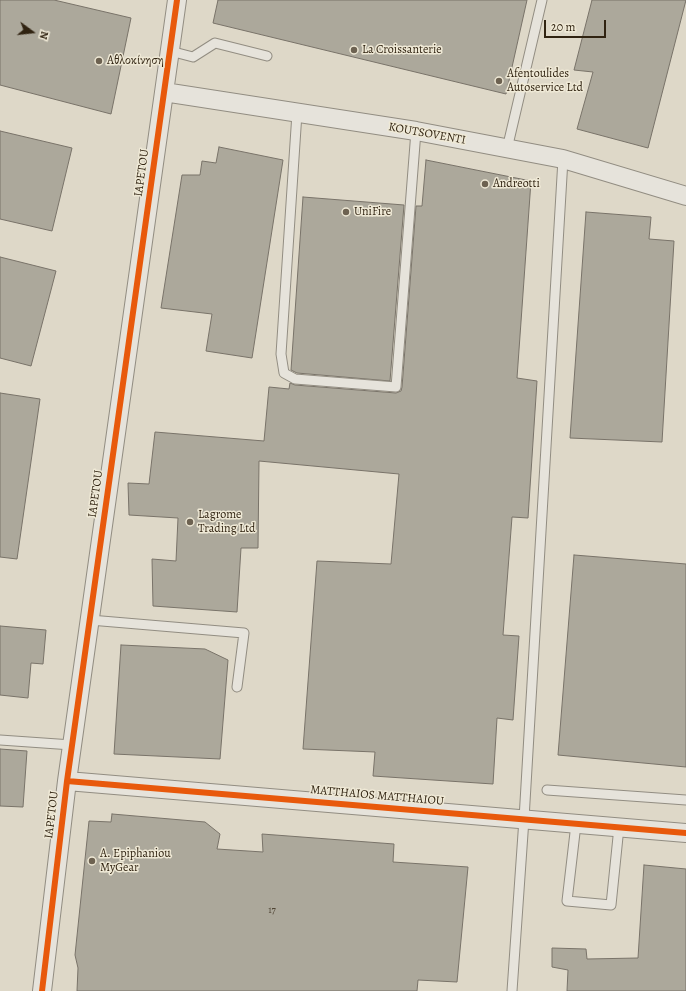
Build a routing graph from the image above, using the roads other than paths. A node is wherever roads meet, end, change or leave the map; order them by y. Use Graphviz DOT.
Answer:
graph roads {
  1 [pos="177,0"];
  2 [pos="542,0"];
  3 [pos="170,51"];
  4 [pos="267,56"];
  5 [pos="164,92"];
  6 [pos="297,113"];
  7 [pos="416,131"];
  8 [pos="507,149"];
  9 [pos="563,159"];
  10 [pos="686,196"];
  11 [pos="90,620"];
  12 [pos="237,687"];
  13 [pos="0,740"];
  14 [pos="72,745"];
  15 [pos="67,781"];
  16 [pos="547,790"];
  17 [pos="686,800"];
  18 [pos="524,819"];
  19 [pos="576,824"];
  20 [pos="619,828"];
  21 [pos="686,833"];
  22 [pos="42,991"];
  23 [pos="512,991"];
  1 -- 3 [label="street, IAPETOU"];
  2 -- 8 [label="lane"];
  3 -- 4 [label="lane"];
  3 -- 5 [label="street, IAPETOU"];
  5 -- 6 [label="street, KOUTSOVENTI"];
  5 -- 11 [label="street, IAPETOU"];
  6 -- 7 [label="street, KOUTSOVENTI"];
  6 -- 7 [label="lane"];
  7 -- 8 [label="street, KOUTSOVENTI"];
  8 -- 9 [label="street, KOUTSOVENTI"];
  9 -- 10 [label="street, KOUTSOVENTI"];
  9 -- 18 [label="lane"];
  11 -- 12 [label="lane"];
  11 -- 14 [label="street, IAPETOU"];
  13 -- 14 [label="lane"];
  14 -- 15 [label="street, IAPETOU"];
  15 -- 18 [label="street, MATTHAIOS MATTHAIOU"];
  15 -- 22 [label="street, IAPETOU"];
  16 -- 17 [label="lane"];
  18 -- 19 [label="street, MATTHAIOS MATTHAIOU"];
  18 -- 23 [label="lane"];
  19 -- 20 [label="street, MATTHAIOS MATTHAIOU"];
  19 -- 20 [label="lane"];
  20 -- 21 [label="street, MATTHAIOS MATTHAIOU"];
}
